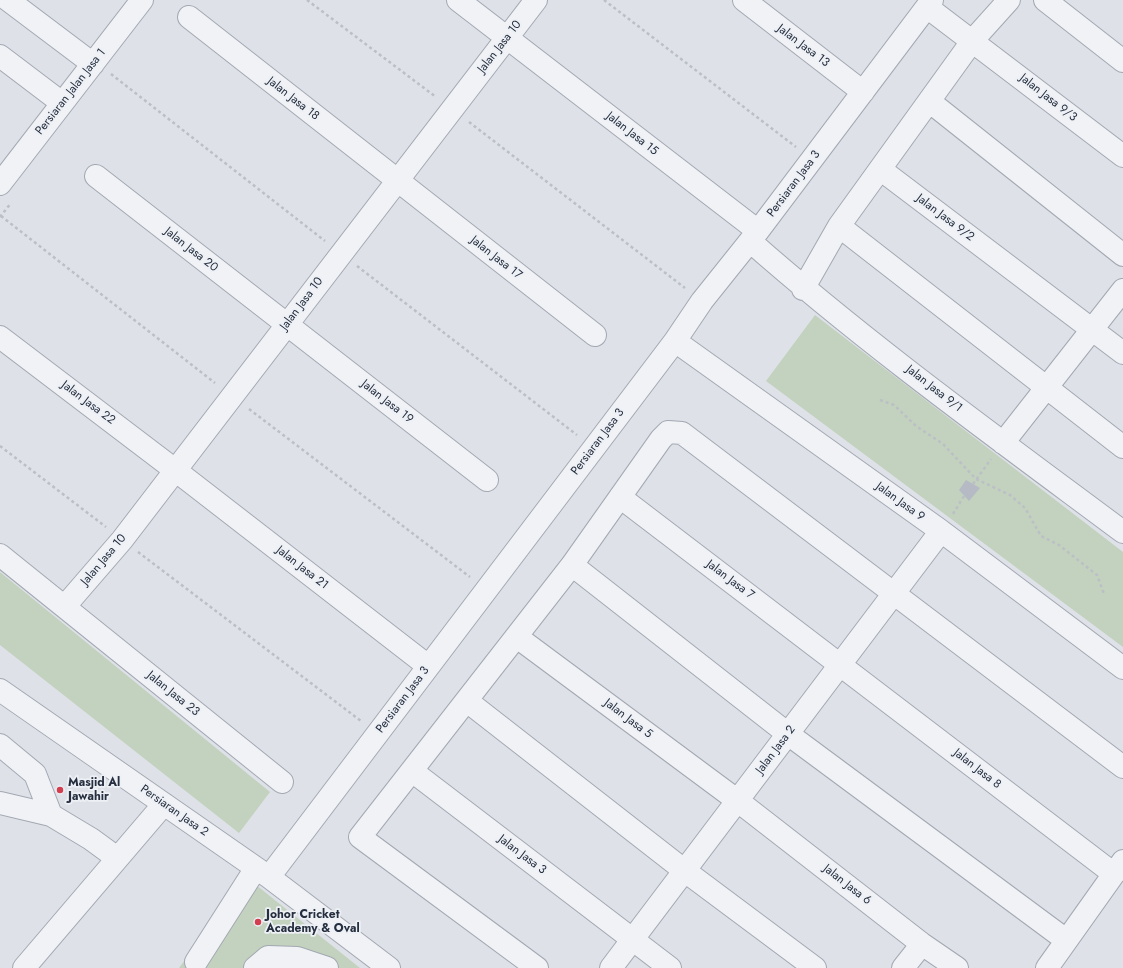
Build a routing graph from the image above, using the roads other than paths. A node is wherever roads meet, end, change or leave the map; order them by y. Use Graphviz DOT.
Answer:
graph roads {
  1 [pos="8,0"];
  2 [pos="142,0"];
  3 [pos="458,0"];
  4 [pos="536,0"];
  5 [pos="744,0"];
  6 [pos="1009,0"];
  7 [pos="1045,0"];
  8 [pos="930,3"];
  9 [pos="189,17"];
  10 [pos="507,38"];
  11 [pos="973,40"];
  12 [pos="0,56"];
  13 [pos="1123,61"];
  14 [pos="94,62"];
  15 [pos="863,92"];
  16 [pos="929,101"];
  17 [pos="62,103"];
  18 [pos="1123,156"];
  19 [pos="880,169"];
  20 [pos="96,176"];
  21 [pos="397,180"];
  22 [pos="0,184"];
  23 [pos="839,226"];
  24 [pos="754,236"];
  25 [pos="1123,255"];
  26 [pos="804,289"];
  27 [pos="1123,290"];
  28 [pos="287,324"];
  29 [pos="1092,330"];
  30 [pos="595,335"];
  31 [pos="0,337"];
  32 [pos="675,341"];
  33 [pos="1123,353"];
  34 [pos="1048,388"];
  35 [pos="1003,443"];
  36 [pos="1123,446"];
  37 [pos="175,470"];
  38 [pos="487,480"];
  39 [pos="620,497"];
  40 [pos="941,531"];
  41 [pos="1123,532"];
  42 [pos="0,555"];
  43 [pos="572,565"];
  44 [pos="894,593"];
  45 [pos="65,606"];
  46 [pos="517,637"];
  47 [pos="841,664"];
  48 [pos="428,666"];
  49 [pos="1123,668"];
  50 [pos="0,690"];
  51 [pos="467,701"];
  52 [pos="788,734"];
  53 [pos="0,745"];
  54 [pos="1123,767"];
  55 [pos="412,771"];
  56 [pos="282,782"];
  57 [pos="738,801"];
  58 [pos="0,803"];
  59 [pos="164,804"];
  60 [pos="50,815"];
  61 [pos="117,858"];
  62 [pos="1118,868"];
  63 [pos="685,871"];
  64 [pos="263,873"];
  65 [pos="633,939"];
  66 [pos="1066,940"];
  67 [pos="922,944"];
  68 [pos="196,962"];
  69 [pos="24,968"];
  70 [pos="255,968"];
  71 [pos="327,968"];
  72 [pos="389,968"];
  73 [pos="537,968"];
  74 [pos="611,968"];
  75 [pos="670,968"];
  76 [pos="815,968"];
  77 [pos="903,968"];
  78 [pos="957,968"];
  79 [pos="1046,968"];
  1 -- 14 [label="street"];
  2 -- 14 [label="street, Persiaran Jalan Jasa 1"];
  3 -- 10 [label="street, Jalan Jasa 15"];
  4 -- 10 [label="street, Jalan Jasa 10"];
  5 -- 15 [label="street, Jalan Jasa 13"];
  6 -- 11 [label="street"];
  7 -- 13 [label="street"];
  8 -- 11 [label="street, Persiaran Jasa 3"];
  8 -- 15 [label="street, Persiaran Jasa 3"];
  9 -- 21 [label="street, Jalan Jasa 18"];
  10 -- 21 [label="street, Jalan Jasa 10"];
  10 -- 24 [label="street, Jalan Jasa 15"];
  11 -- 16 [label="street"];
  11 -- 18 [label="street, Jalan Jasa 9/3"];
  12 -- 17 [label="street"];
  14 -- 17 [label="street, Persiaran Jalan Jasa 1"];
  15 -- 24 [label="street, Persiaran Jasa 3"];
  16 -- 19 [label="street"];
  16 -- 25 [label="street"];
  17 -- 22 [label="street, Persiaran Jalan Jasa 1"];
  19 -- 23 [label="street"];
  19 -- 29 [label="street, Jalan Jasa 9/2"];
  20 -- 28 [label="street, Jalan Jasa 20"];
  21 -- 28 [label="street, Jalan Jasa 10"];
  21 -- 30 [label="street, Jalan Jasa 17"];
  23 -- 26 [label="street"];
  23 -- 34 [label="street"];
  24 -- 26 [label="street, Jalan Jasa 9/1"];
  24 -- 32 [label="street, Persiaran Jasa 3"];
  26 -- 35 [label="street, Jalan Jasa 9/1"];
  27 -- 29 [label="street"];
  28 -- 37 [label="street, Jalan Jasa 10"];
  28 -- 38 [label="street, Jalan Jasa 19"];
  29 -- 33 [label="street, Jalan Jasa 9/2"];
  29 -- 34 [label="street"];
  31 -- 37 [label="street, Jalan Jasa 22"];
  32 -- 40 [label="street, Jalan Jasa 9"];
  32 -- 48 [label="street, Persiaran Jasa 3"];
  34 -- 35 [label="street"];
  34 -- 36 [label="street"];
  35 -- 41 [label="street, Jalan Jasa 9/1"];
  37 -- 45 [label="street, Jalan Jasa 10"];
  37 -- 48 [label="street, Jalan Jasa 21"];
  39 -- 43 [label="street"];
  39 -- 44 [label="street"];
  39 -- 47 [label="street, Jalan Jasa 7"];
  40 -- 44 [label="street, Jalan Jasa 2"];
  40 -- 49 [label="street, Jalan Jasa 9"];
  42 -- 45 [label="street, Jalan Jasa 23"];
  43 -- 46 [label="street"];
  43 -- 52 [label="street"];
  44 -- 47 [label="street, Jalan Jasa 2"];
  44 -- 54 [label="street"];
  45 -- 56 [label="street, Jalan Jasa 23"];
  46 -- 51 [label="street"];
  46 -- 57 [label="street, Jalan Jasa 5"];
  47 -- 52 [label="street, Jalan Jasa 2"];
  47 -- 62 [label="street, Jalan Jasa 8"];
  48 -- 64 [label="street, Persiaran Jasa 3"];
  50 -- 59 [label="street, Persiaran Jasa 2"];
  51 -- 55 [label="street"];
  51 -- 63 [label="street"];
  52 -- 57 [label="street, Jalan Jasa 2"];
  52 -- 66 [label="street"];
  53 -- 60 [label="street"];
  55 -- 65 [label="street, Jalan Jasa 3"];
  55 -- 73 [label="street"];
  57 -- 63 [label="street, Jalan Jasa 2"];
  57 -- 67 [label="street, Jalan Jasa 6"];
  58 -- 60 [label="street"];
  59 -- 61 [label="street"];
  59 -- 64 [label="street, Persiaran Jasa 2"];
  60 -- 61 [label="street"];
  61 -- 69 [label="street"];
  62 -- 66 [label="street"];
  63 -- 65 [label="street, Jalan Jasa 2"];
  63 -- 76 [label="street"];
  64 -- 68 [label="street, Persiaran Jasa 3"];
  64 -- 72 [label="street, Persiaran Jasa 2"];
  65 -- 74 [label="street, Jalan Jasa 2"];
  65 -- 75 [label="street, Jalan Jasa 3"];
  66 -- 79 [label="street"];
  67 -- 77 [label="street"];
  67 -- 78 [label="street, Jalan Jasa 6"];
  70 -- 71 [label="street"];
}
